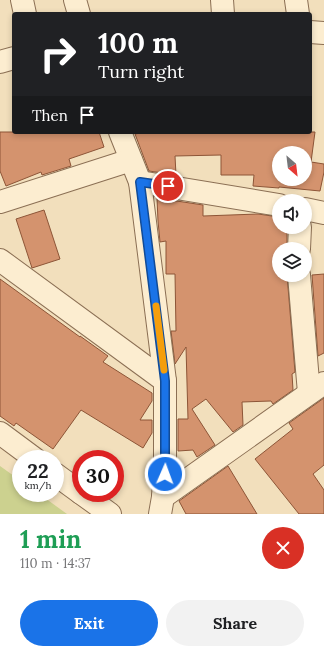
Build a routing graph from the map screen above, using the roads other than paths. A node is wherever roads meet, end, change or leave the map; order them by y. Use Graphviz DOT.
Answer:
graph roads {
  1 [pos="22,0"];
  2 [pos="75,0"];
  3 [pos="222,0"];
  4 [pos="296,0"];
  5 [pos="25,12"];
  6 [pos="78,12"];
  7 [pos="223,12"];
  8 [pos="298,12"];
  9 [pos="312,32"];
  10 [pos="324,33"];
  11 [pos="12,59"];
  12 [pos="0,62"];
  13 [pos="121,134"];
  14 [pos="131,160"];
  15 [pos="140,182"];
  16 [pos="0,202"];
  17 [pos="272,204"];
  18 [pos="312,211"];
  19 [pos="324,214"];
  20 [pos="0,260"];
  21 [pos="300,282"];
  22 [pos="165,381"];
  23 [pos="317,388"];
  24 [pos="0,433"];
  25 [pos="23,450"];
  26 [pos="93,502"];
  27 [pos="162,506"];
  28 [pos="110,514"];
  1 -- 5 [label="street"];
  2 -- 6 [label="street"];
  3 -- 7 [label="street"];
  4 -- 8 [label="street"];
  9 -- 10 [label="street"];
  11 -- 12 [label="street"];
  13 -- 14 [label="street"];
  14 -- 15 [label="street"];
  14 -- 16 [label="street"];
  15 -- 17 [label="street"];
  15 -- 22 [label="street"];
  18 -- 19 [label="street"];
  20 -- 22 [label="street"];
  21 -- 23 [label="street"];
  22 -- 27 [label="street"];
  23 -- 27 [label="street"];
  24 -- 25 [label="street"];
  26 -- 28 [label="street"];
}
